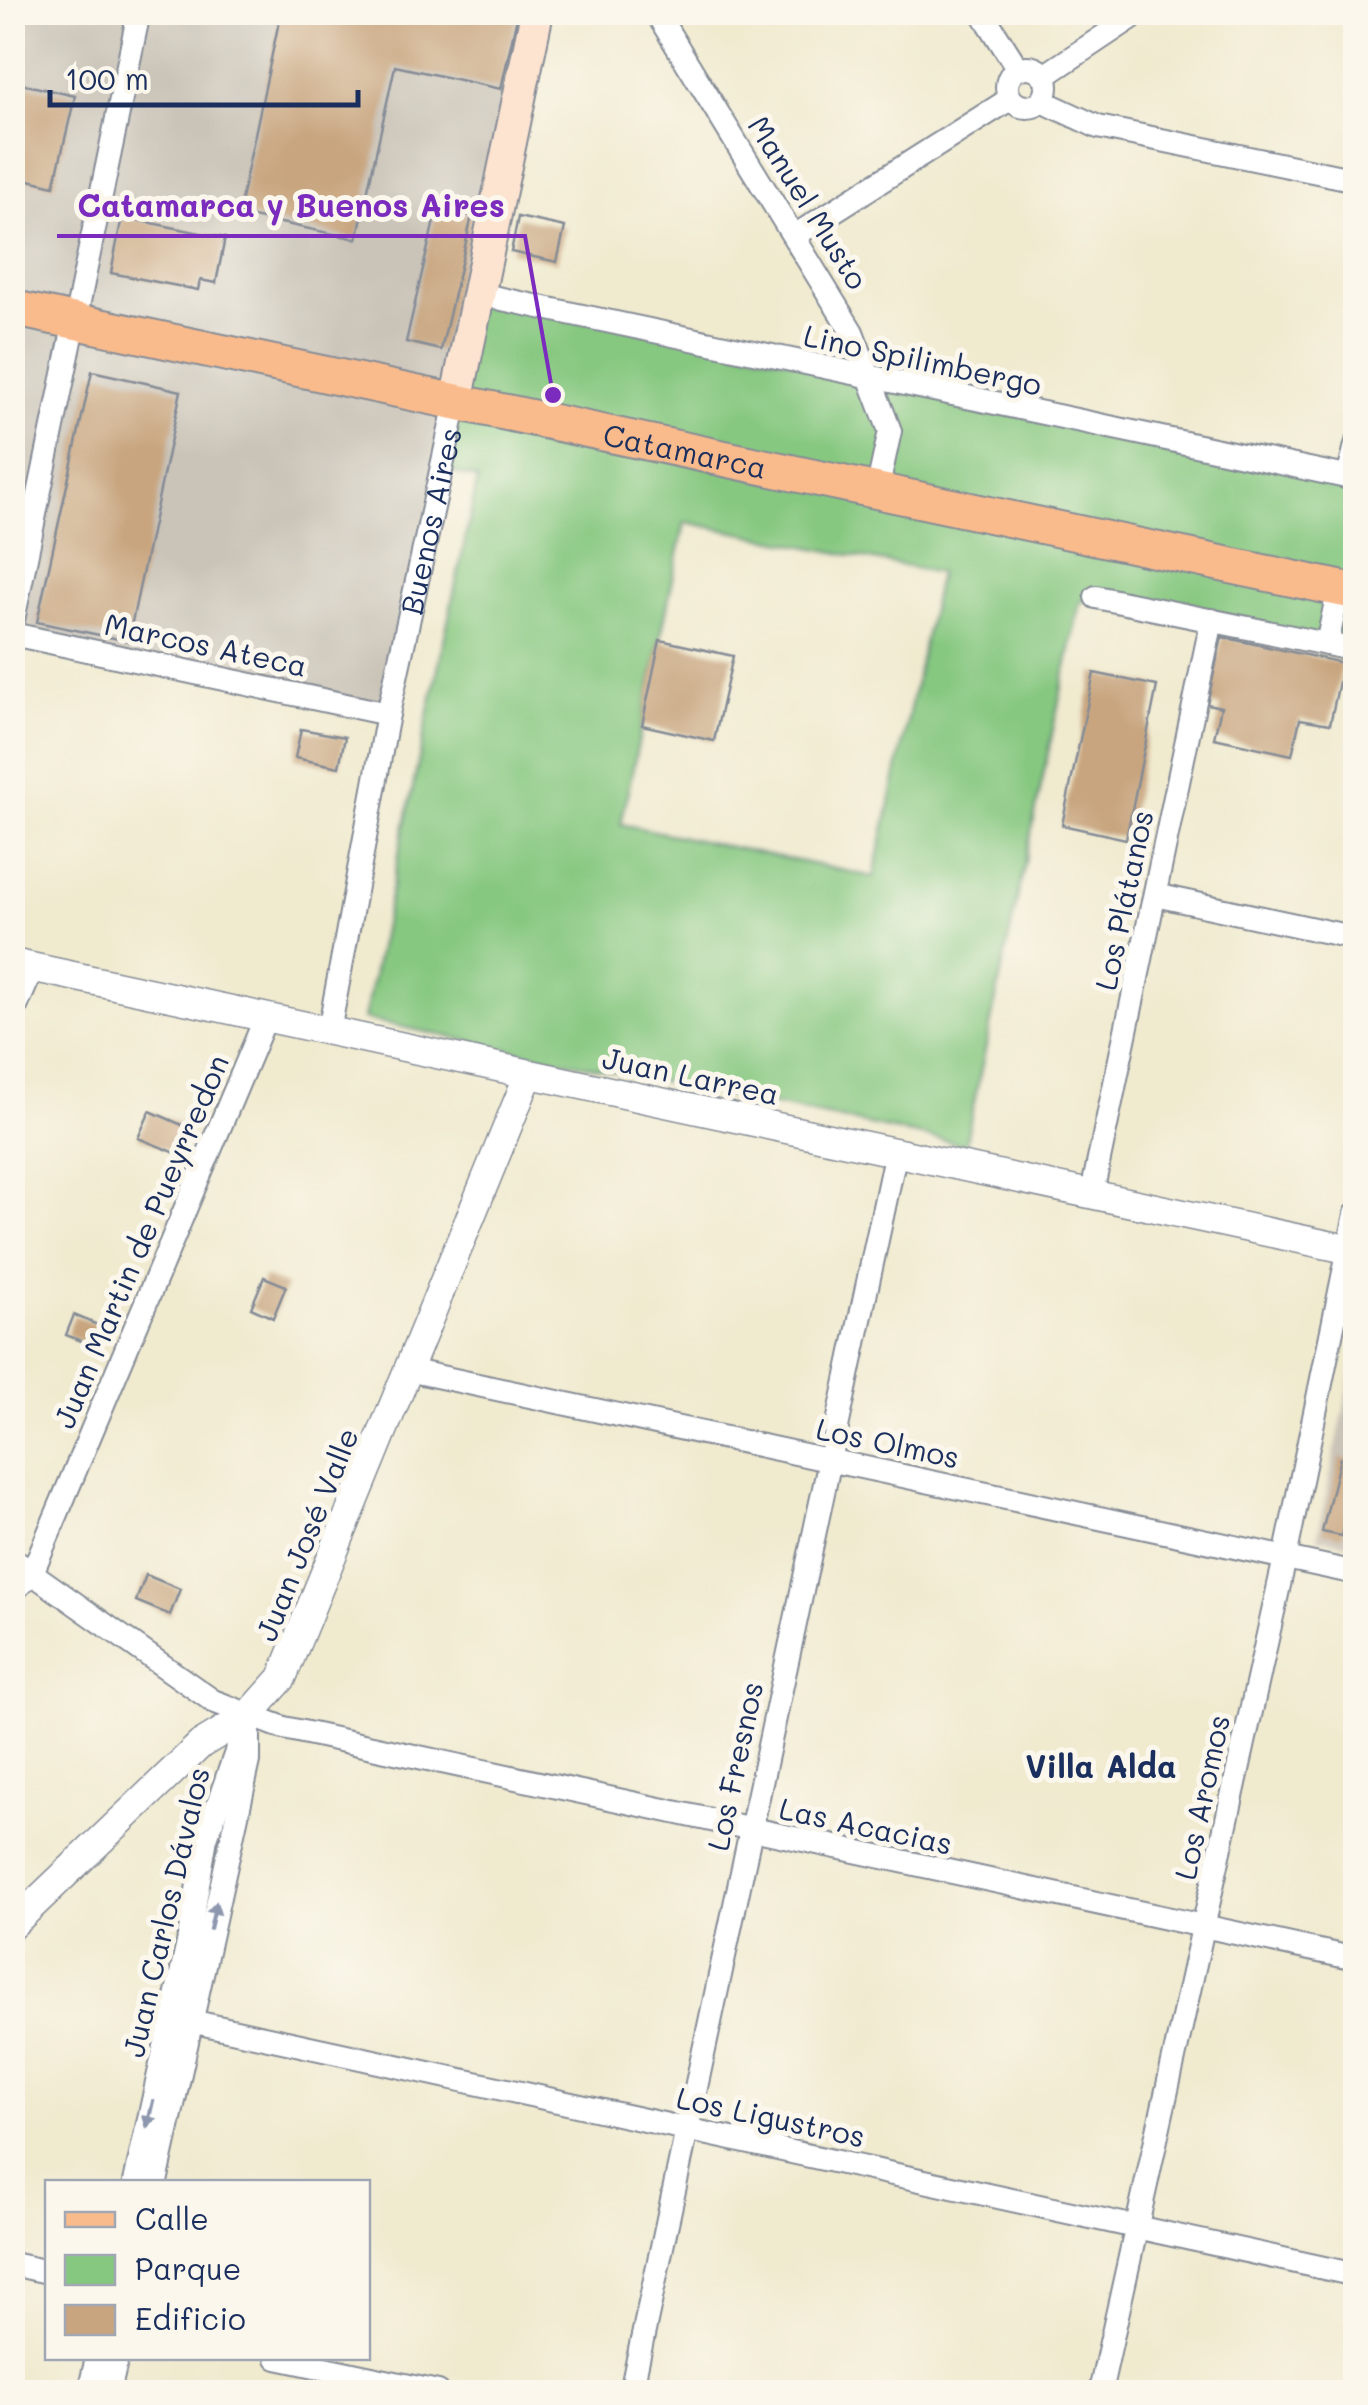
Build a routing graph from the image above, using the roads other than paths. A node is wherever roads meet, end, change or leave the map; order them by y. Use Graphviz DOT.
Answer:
graph roads {
  1 [pos="139,12"];
  2 [pos="536,12"];
  3 [pos="656,12"];
  4 [pos="982,12"];
  5 [pos="1140,12"];
  6 [pos="1018,69"];
  7 [pos="1044,76"];
  8 [pos="1010,99"];
  9 [pos="1042,101"];
  10 [pos="1356,180"];
  11 [pos="796,235"];
  12 [pos="478,294"];
  13 [pos="12,308"];
  14 [pos="76,321"];
  15 [pos="874,380"];
  16 [pos="456,402"];
  17 [pos="1356,445"];
  18 [pos="1352,479"];
  19 [pos="877,490"];
  20 [pos="1347,590"];
  21 [pos="1096,596"];
  22 [pos="1212,620"];
  23 [pos="12,626"];
  24 [pos="12,634"];
  25 [pos="1327,644"];
  26 [pos="1356,650"];
  27 [pos="388,714"];
  28 [pos="1155,895"];
  29 [pos="1356,938"];
  30 [pos="23,966"];
  31 [pos="12,1016"];
  32 [pos="266,1018"];
  33 [pos="329,1031"];
  34 [pos="530,1074"];
  35 [pos="896,1151"];
  36 [pos="1092,1193"];
  37 [pos="1356,1214"];
  38 [pos="1352,1250"];
  39 [pos="408,1370"];
  40 [pos="830,1460"];
  41 [pos="1285,1558"];
  42 [pos="22,1566"];
  43 [pos="1356,1573"];
  44 [pos="12,1592"];
  45 [pos="249,1714"];
  46 [pos="751,1830"];
  47 [pos="12,1925"];
  48 [pos="1203,1928"];
  49 [pos="1356,1960"];
  50 [pos="181,2019"];
  51 [pos="687,2128"];
  52 [pos="136,2180"];
  53 [pos="156,2180"];
  54 [pos="1137,2228"];
  55 [pos="12,2264"];
  56 [pos="45,2271"];
  57 [pos="1356,2275"];
  58 [pos="96,2360"];
  59 [pos="118,2360"];
  60 [pos="286,2360"];
  61 [pos="89,2392"];
  62 [pos="110,2392"];
  63 [pos="438,2392"];
  64 [pos="630,2392"];
  65 [pos="1100,2392"];
  1 -- 14 [label="street"];
  2 -- 12 [label="main road, Buenos Aires"];
  3 -- 11 [label="street, Manuel Musto"];
  4 -- 6 [label="street"];
  5 -- 7 [label="street"];
  6 -- 7 [label="street"];
  6 -- 8 [label="street"];
  7 -- 9 [label="street"];
  8 -- 9 [label="street"];
  8 -- 11 [label="street"];
  9 -- 10 [label="street"];
  11 -- 15 [label="street, Manuel Musto"];
  12 -- 15 [label="street, Lino Spilimbergo"];
  12 -- 16 [label="main road, Buenos Aires"];
  13 -- 14 [label="main road, Catamarca"];
  14 -- 16 [label="main road, Catamarca"];
  14 -- 23 [label="street"];
  15 -- 18 [label="street, Lino Spilimbergo"];
  15 -- 19 [label="street, Manuel Musto"];
  16 -- 19 [label="main road, Catamarca"];
  16 -- 27 [label="street, Buenos Aires"];
  17 -- 18 [label="street"];
  19 -- 20 [label="main road, Catamarca"];
  20 -- 25 [label="street"];
  21 -- 22 [label="street"];
  22 -- 25 [label="street"];
  22 -- 28 [label="street, Los Plátanos"];
  24 -- 27 [label="street, Marcos Ateca"];
  25 -- 26 [label="street"];
  27 -- 33 [label="street, Buenos Aires"];
  28 -- 29 [label="street"];
  28 -- 36 [label="street, Los Plátanos"];
  30 -- 31 [label="street"];
  30 -- 32 [label="street, Juan Larrea"];
  32 -- 33 [label="street, Juan Larrea"];
  32 -- 42 [label="street, Juan Martin de Pueyrredon"];
  33 -- 34 [label="street, Juan Larrea"];
  34 -- 35 [label="street, Juan Larrea"];
  34 -- 39 [label="street, Juan José Valle"];
  35 -- 36 [label="street, Juan Larrea"];
  35 -- 40 [label="street, Los Fresnos"];
  36 -- 38 [label="street, Juan Larrea"];
  37 -- 38 [label="street, Los Aromos"];
  38 -- 41 [label="street, Los Aromos"];
  39 -- 40 [label="street, Los Olmos"];
  39 -- 45 [label="street, Juan José Valle"];
  40 -- 41 [label="street, Los Olmos"];
  40 -- 46 [label="street, Los Fresnos"];
  41 -- 43 [label="street, Los Olmos"];
  41 -- 48 [label="street, Los Aromos"];
  42 -- 44 [label="street, Juan Martin de Pueyrredon"];
  42 -- 45 [label="street, Las Acacias"];
  45 -- 46 [label="street, Las Acacias"];
  45 -- 47 [label="street, Juan José Valle"];
  45 -- 50 [label="street, Juan Carlos Dávalos"];
  46 -- 48 [label="street, Las Acacias"];
  46 -- 51 [label="street, Los Fresnos"];
  48 -- 49 [label="street, Las Acacias"];
  48 -- 54 [label="street, Los Aromos"];
  50 -- 51 [label="street, Los Ligustros"];
  50 -- 52 [label="street, Juan Carlos Dávalos, one-way"];
  50 -- 53 [label="street, Juan Carlos Dávalos"];
  51 -- 54 [label="street, Los Ligustros"];
  51 -- 64 [label="street, Los Fresnos"];
  54 -- 57 [label="street, Los Ligustros"];
  54 -- 65 [label="street, Los Aromos"];
  55 -- 56 [label="street"];
  58 -- 61 [label="street"];
  59 -- 62 [label="street"];
  60 -- 63 [label="street"];
}
